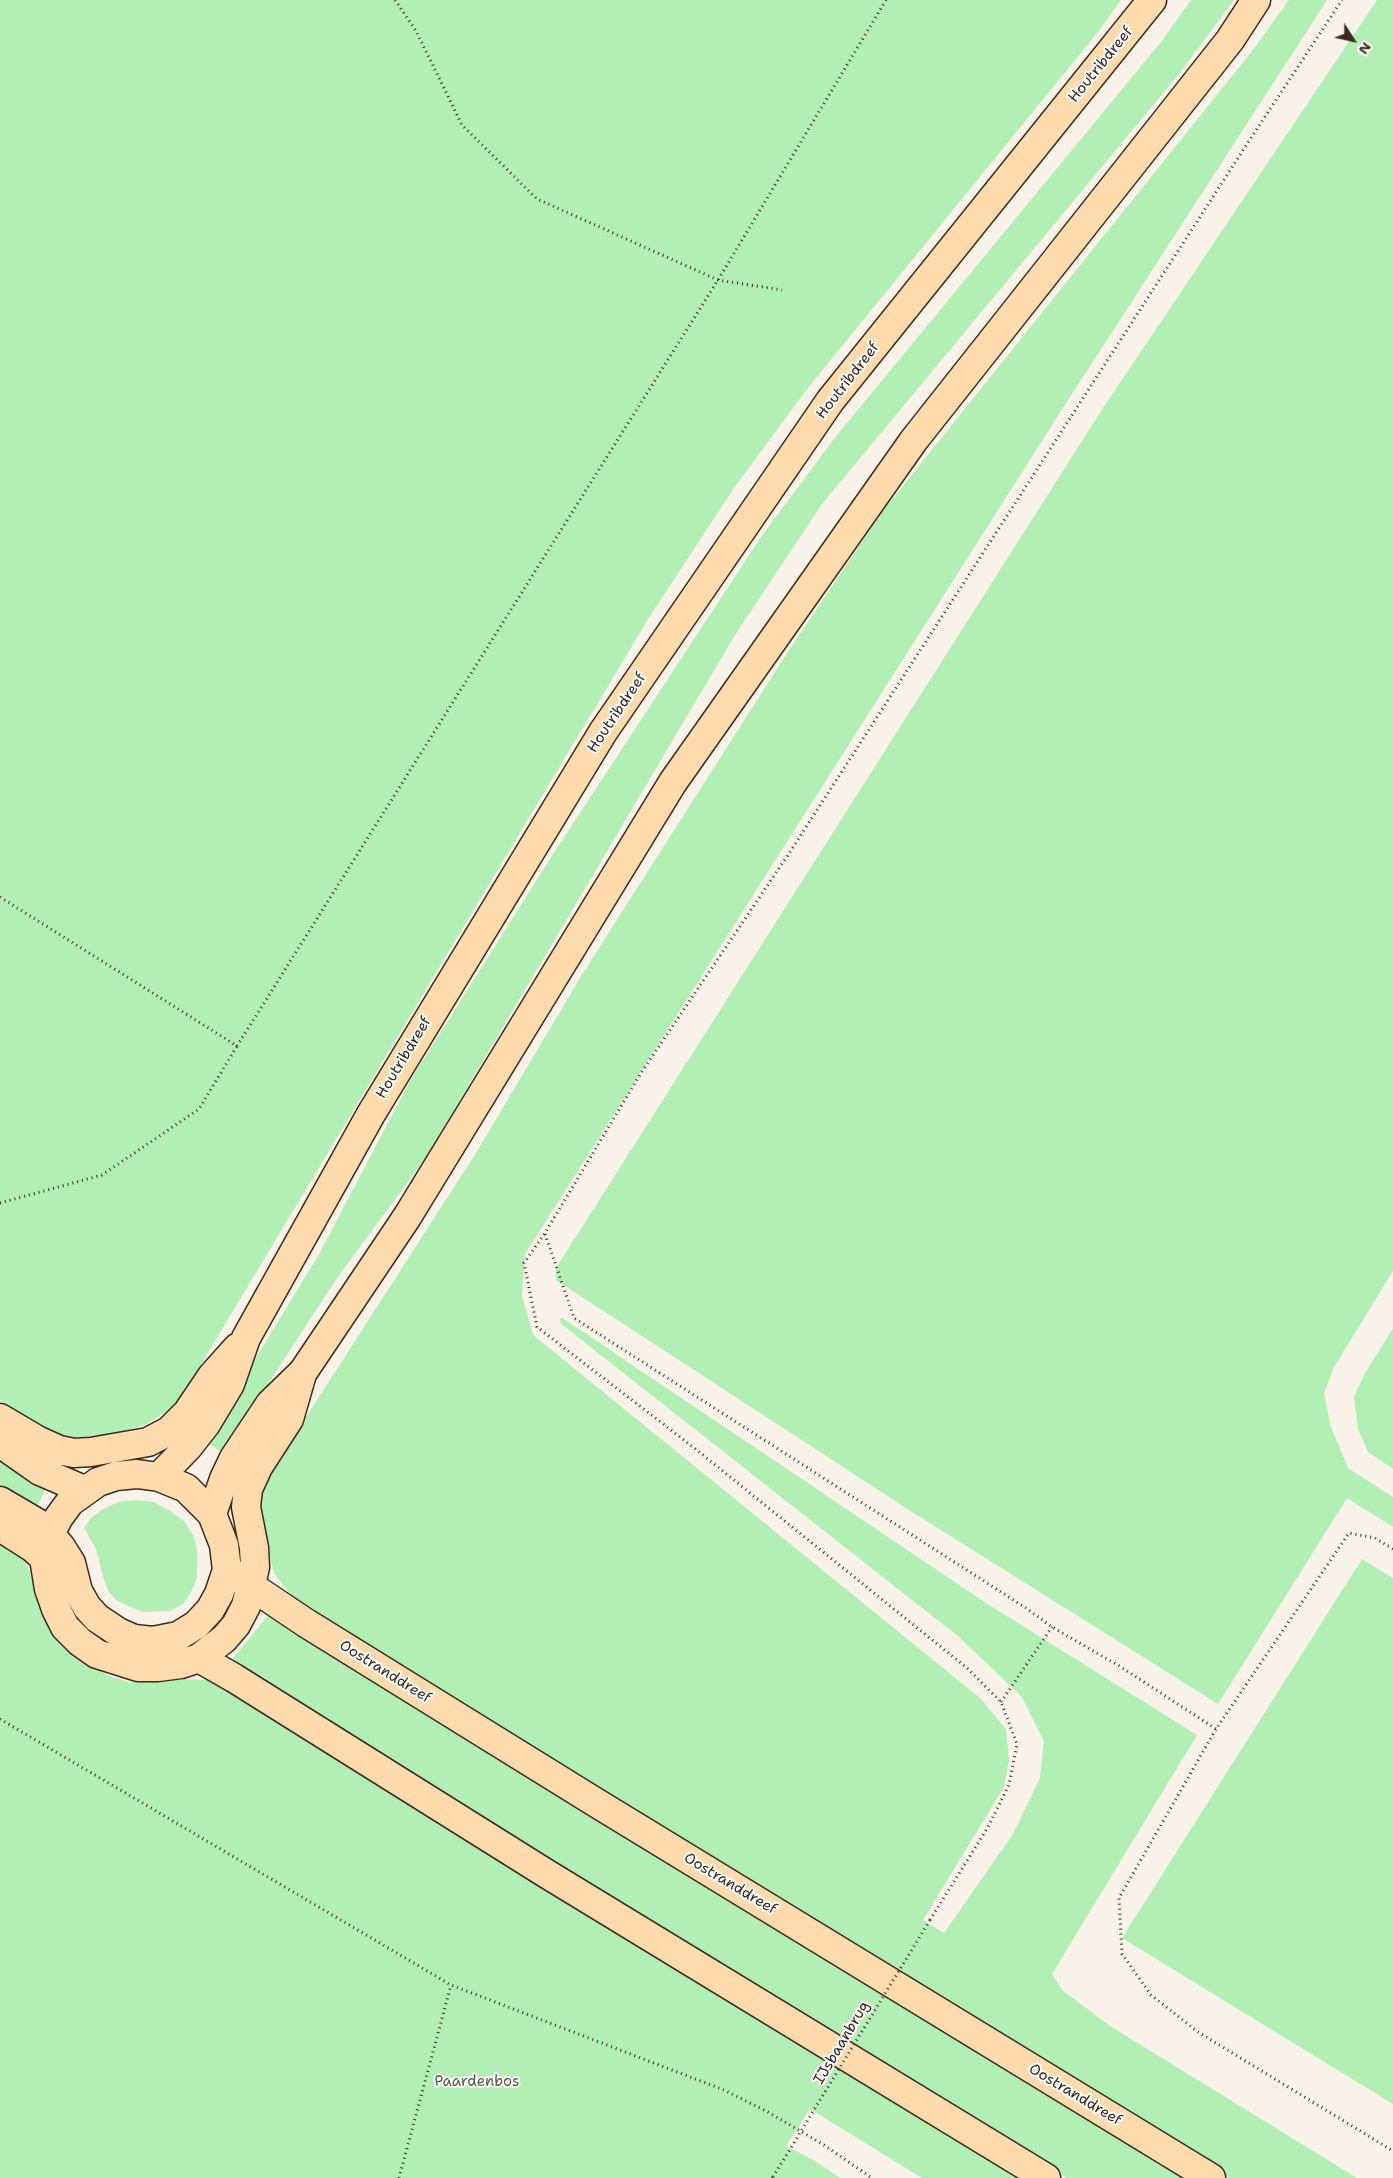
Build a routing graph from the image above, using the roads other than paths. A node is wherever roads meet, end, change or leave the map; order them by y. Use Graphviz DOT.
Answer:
graph roads {
  1 [pos="1152,0"];
  2 [pos="1256,0"];
  3 [pos="246,1338"];
  4 [pos="303,1372"];
  5 [pos="0,1418"];
  6 [pos="0,1444"];
  7 [pos="159,1477"];
  8 [pos="84,1490"];
  9 [pos="0,1501"];
  10 [pos="212,1514"];
  11 [pos="0,1527"];
  12 [pos="47,1546"];
  13 [pos="227,1570"];
  14 [pos="251,1586"];
  15 [pos="198,1658"];
  16 [pos="1046,2178"];
  17 [pos="1211,2178"];
  1 -- 3 [label="main road, Houtribdreef"];
  2 -- 4 [label="main road"];
  3 -- 5 [label="main road"];
  3 -- 7 [label="main road, Houtribdreef"];
  4 -- 10 [label="main road"];
  4 -- 14 [label="main road"];
  6 -- 8 [label="main road"];
  7 -- 8 [label="main road"];
  7 -- 10 [label="main road"];
  8 -- 12 [label="main road"];
  9 -- 12 [label="main road"];
  10 -- 13 [label="main road"];
  11 -- 12 [label="main road"];
  12 -- 13 [label="main road"];
  12 -- 15 [label="main road"];
  13 -- 14 [label="main road, Oostranddreef"];
  14 -- 15 [label="main road"];
  14 -- 17 [label="main road, Oostranddreef"];
  15 -- 16 [label="main road"];
}
